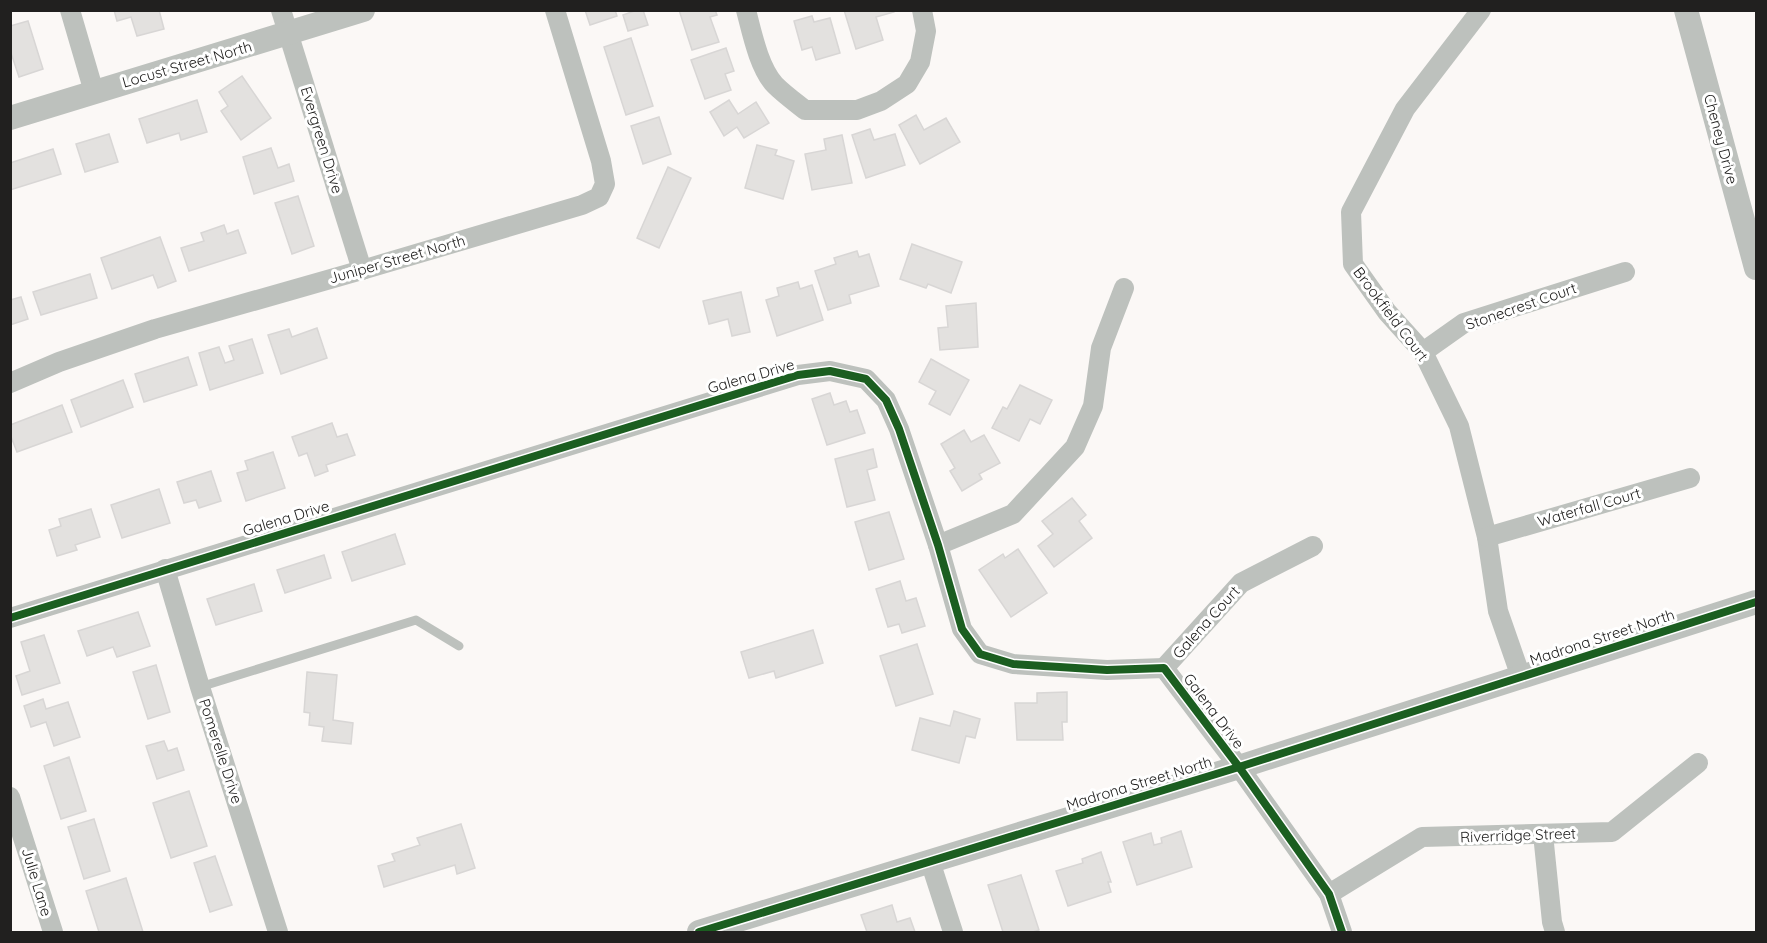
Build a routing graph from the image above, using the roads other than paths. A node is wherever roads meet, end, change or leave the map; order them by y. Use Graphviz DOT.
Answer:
graph roads {
  1 [pos="69,10"];
  2 [pos="281,10"];
  3 [pos="363,10"];
  4 [pos="555,10"];
  5 [pos="746,10"];
  6 [pos="922,10"];
  7 [pos="1481,10"];
  8 [pos="1686,10"];
  9 [pos="289,34"];
  10 [pos="94,92"];
  11 [pos="10,118"];
  12 [pos="1756,268"];
  13 [pos="362,270"];
  14 [pos="1625,272"];
  15 [pos="1124,288"];
  16 [pos="1423,352"];
  17 [pos="10,383"];
  18 [pos="1690,478"];
  19 [pos="1487,537"];
  20 [pos="938,545"];
  21 [pos="1313,546"];
  22 [pos="165,569"];
  23 [pos="1756,602"];
  24 [pos="10,618"];
  25 [pos="459,646"];
  26 [pos="1164,668"];
  27 [pos="1521,678"];
  28 [pos="200,687"];
  29 [pos="1698,763"];
  30 [pos="1239,767"];
  31 [pos="10,796"];
  32 [pos="1543,834"];
  33 [pos="930,861"];
  34 [pos="1329,894"];
  35 [pos="53,933"];
  36 [pos="278,933"];
  37 [pos="699,933"];
  38 [pos="953,933"];
  39 [pos="1342,933"];
  40 [pos="1555,933"];
  1 -- 10 [label="street"];
  2 -- 9 [label="street, Evergreen Drive"];
  3 -- 9 [label="street, Locust Street North"];
  4 -- 13 [label="street, Juniper Street North"];
  5 -- 6 [label="street"];
  7 -- 16 [label="street, Brookfield Court"];
  8 -- 12 [label="street, Cheney Drive"];
  9 -- 10 [label="street, Locust Street North"];
  9 -- 13 [label="street, Evergreen Drive"];
  10 -- 11 [label="street, Locust Street North"];
  13 -- 17 [label="street, Juniper Street North"];
  14 -- 16 [label="street, Stonecrest Court"];
  15 -- 20 [label="street"];
  16 -- 19 [label="street, Brookfield Court"];
  18 -- 19 [label="street, Waterfall Court"];
  19 -- 27 [label="street, Brookfield Court"];
  20 -- 22 [label="street, Galena Drive"];
  20 -- 26 [label="street, Galena Drive"];
  21 -- 26 [label="street, Galena Court"];
  22 -- 24 [label="street, Galena Drive"];
  22 -- 28 [label="street, Pomerelle Drive"];
  23 -- 27 [label="street, Madrona Street North"];
  25 -- 28 [label="lane"];
  26 -- 30 [label="street, Galena Drive"];
  27 -- 30 [label="street, Madrona Street North"];
  28 -- 36 [label="street, Pomerelle Drive"];
  29 -- 32 [label="street, Riverridge Street"];
  30 -- 33 [label="street, Madrona Street North"];
  30 -- 34 [label="street, Galena Drive"];
  31 -- 35 [label="street, Julie Lane"];
  32 -- 34 [label="street, Riverridge Street"];
  32 -- 40 [label="street"];
  33 -- 37 [label="street, Madrona Street North"];
  33 -- 38 [label="street"];
  34 -- 39 [label="street, Galena Drive"];
}
